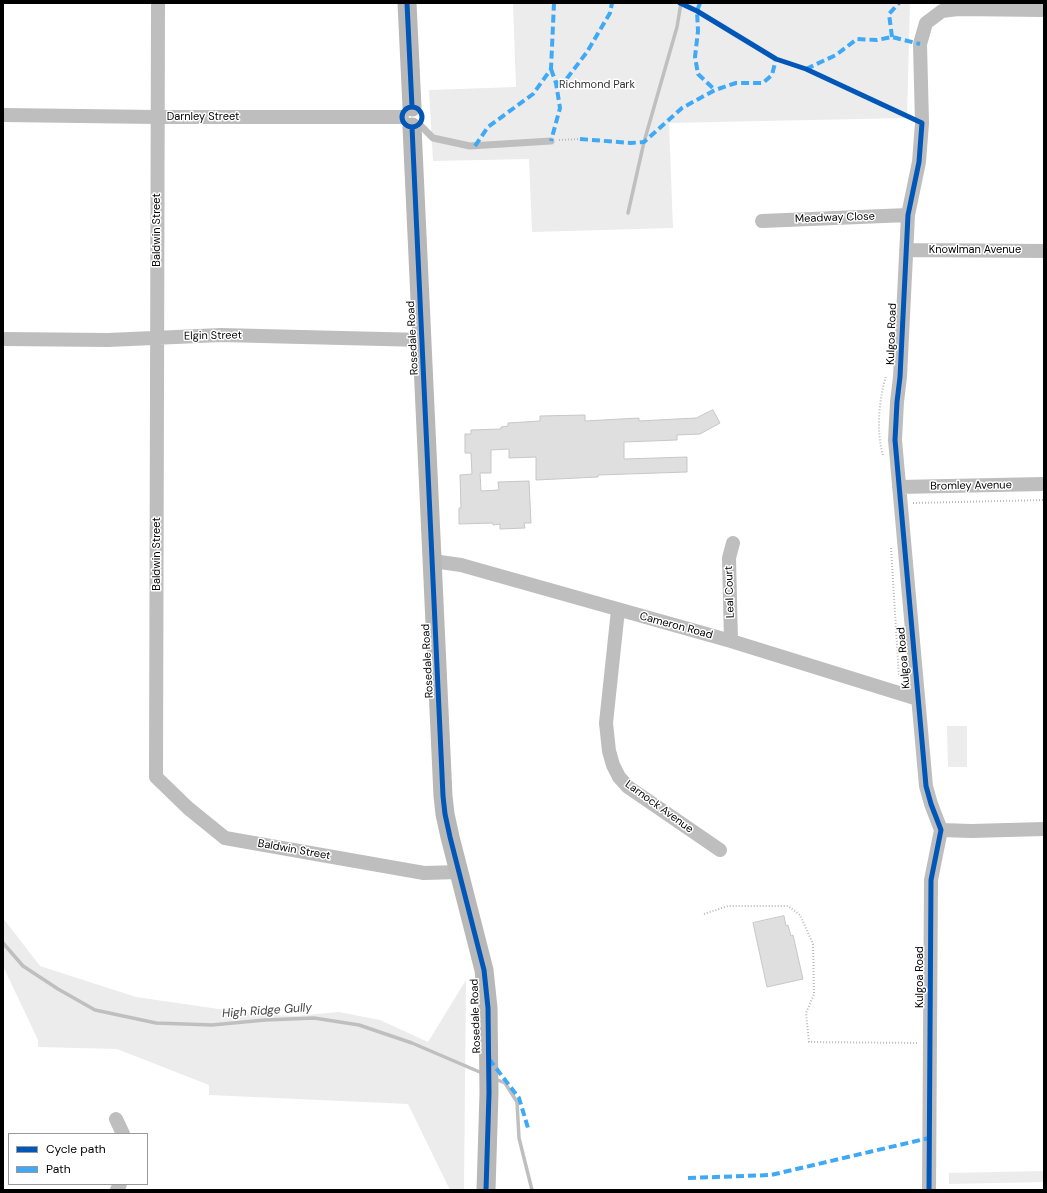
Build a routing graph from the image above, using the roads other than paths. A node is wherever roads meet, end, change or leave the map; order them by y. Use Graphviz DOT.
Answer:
graph roads {
  1 [pos="158,3"];
  2 [pos="407,3"];
  3 [pos="1044,10"];
  4 [pos="3,115"];
  5 [pos="157,117"];
  6 [pos="411,119"];
  7 [pos="551,140"];
  8 [pos="908,215"];
  9 [pos="762,221"];
  10 [pos="906,250"];
  11 [pos="1044,250"];
  12 [pos="157,338"];
  13 [pos="3,339"];
  14 [pos="423,340"];
  15 [pos="1044,484"];
  16 [pos="899,487"];
  17 [pos="733,543"];
  18 [pos="433,561"];
  19 [pos="618,610"];
  20 [pos="731,641"];
  21 [pos="918,699"];
  22 [pos="1044,829"];
  23 [pos="941,830"];
  24 [pos="720,850"];
  25 [pos="459,872"];
  26 [pos="116,1119"];
  27 [pos="123,1133"];
  28 [pos="486,1190"];
  29 [pos="929,1190"];
  1 -- 5 [label="street, Baldwin Street"];
  2 -- 6 [label="street, Rosedale Road"];
  3 -- 8 [label="street, Kulgoa Road"];
  4 -- 5 [label="street, Darnley Street"];
  5 -- 6 [label="street, Darnley Street"];
  5 -- 12 [label="street, Baldwin Street"];
  6 -- 7 [label="lane"];
  6 -- 14 [label="street, Rosedale Road"];
  8 -- 9 [label="street, Meadway Close"];
  8 -- 10 [label="street, Kulgoa Road"];
  10 -- 11 [label="street, Knowlman Avenue"];
  10 -- 16 [label="street, Kulgoa Road"];
  12 -- 13 [label="street, Elgin Street"];
  12 -- 14 [label="street, Elgin Street"];
  12 -- 25 [label="street, Baldwin Street"];
  14 -- 18 [label="street, Rosedale Road"];
  15 -- 16 [label="street, Bromley Avenue"];
  16 -- 21 [label="street, Kulgoa Road"];
  17 -- 20 [label="street, Leal Court"];
  18 -- 19 [label="street, Cameron Road"];
  18 -- 25 [label="street, Rosedale Road"];
  19 -- 20 [label="street, Cameron Road"];
  19 -- 24 [label="street, Larnock Avenue"];
  20 -- 21 [label="street, Cameron Road"];
  21 -- 23 [label="street, Kulgoa Road"];
  22 -- 23 [label="street"];
  23 -- 29 [label="street, Kulgoa Road"];
  25 -- 28 [label="street, Rosedale Road"];
  26 -- 27 [label="street"];
}
